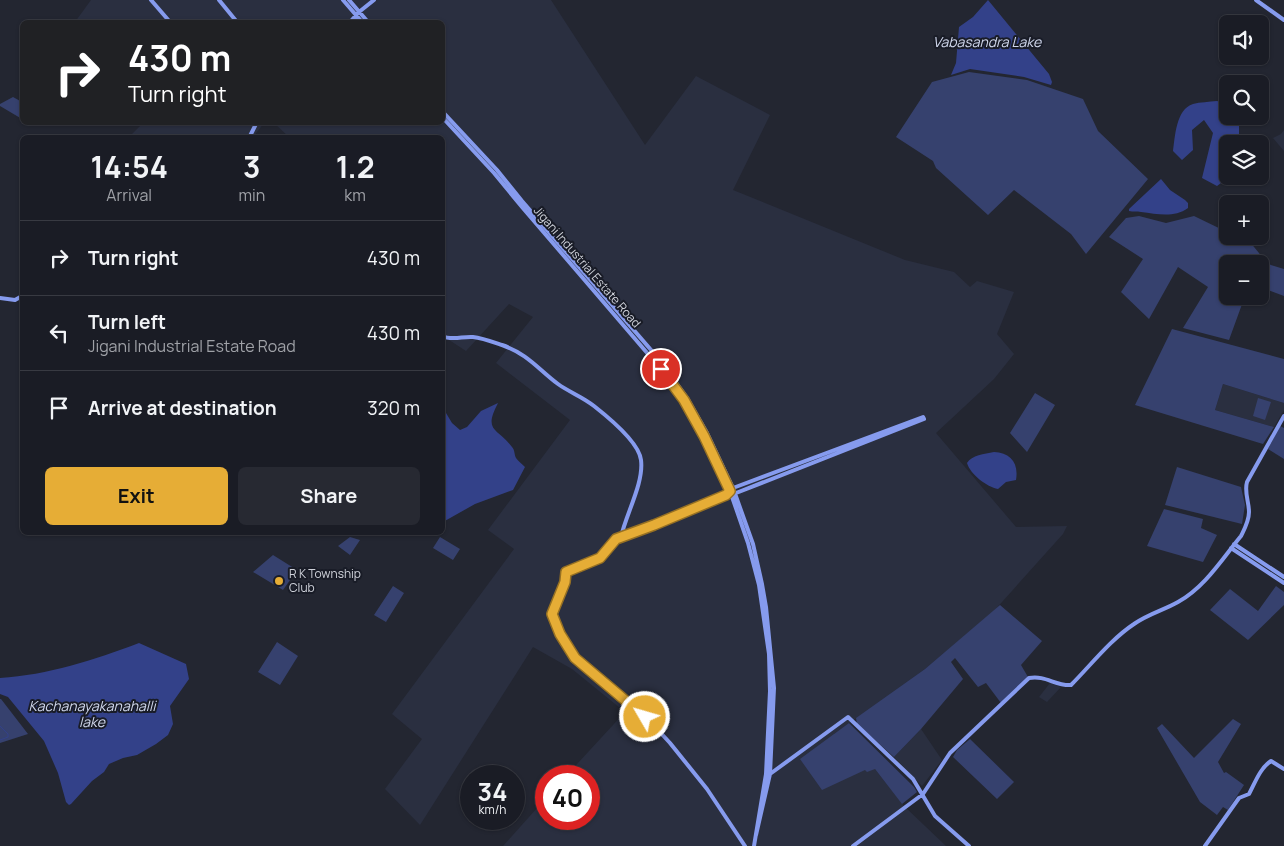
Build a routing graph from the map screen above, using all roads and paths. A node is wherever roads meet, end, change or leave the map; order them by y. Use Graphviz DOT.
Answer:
graph roads {
  1 [pos="151,0"];
  2 [pos="219,0"];
  3 [pos="343,0"];
  4 [pos="349,0"];
  5 [pos="374,0"];
  6 [pos="1256,0"];
  7 [pos="360,17"];
  8 [pos="168,20"];
  9 [pos="235,20"];
  10 [pos="1284,20"];
  11 [pos="445,114"];
  12 [pos="445,120"];
  13 [pos="20,297"];
  14 [pos="0,298"];
  15 [pos="445,337"];
  16 [pos="1284,416"];
  17 [pos="923,418"];
  18 [pos="732,492"];
  19 [pos="621,537"];
  20 [pos="1232,546"];
  21 [pos="1284,577"];
  22 [pos="1284,583"];
  23 [pos="1284,769"];
  24 [pos="768,774"];
  25 [pos="923,794"];
  26 [pos="756,835"];
  27 [pos="745,846"];
  28 [pos="754,846"];
  29 [pos="853,846"];
  30 [pos="969,846"];
  31 [pos="1205,846"];
  1 -- 8 [label="street"];
  2 -- 9 [label="street"];
  3 -- 7 [label="street"];
  4 -- 7 [label="street"];
  5 -- 7 [label="street"];
  6 -- 10 [label="street"];
  11 -- 18 [label="street, Jigani Industrial Estate Road"];
  12 -- 18 [label="street, Jigani Industrial Estate Road"];
  13 -- 14 [label="street"];
  15 -- 19 [label="street"];
  16 -- 20 [label="street"];
  17 -- 18 [label="street"];
  18 -- 19 [label="street"];
  18 -- 24 [label="street, Jigani Industrial Estate Road"];
  19 -- 27 [label="street"];
  20 -- 21 [label="street"];
  20 -- 22 [label="street"];
  20 -- 25 [label="street"];
  23 -- 31 [label="street"];
  24 -- 25 [label="street"];
  24 -- 26 [label="street, Jigani Industrial Estate Road"];
  24 -- 26 [label="street, Jigani Industrial Estate Road"];
  25 -- 29 [label="street"];
  25 -- 30 [label="street"];
  26 -- 28 [label="street, Jigani Industrial Estate Road"];
}
